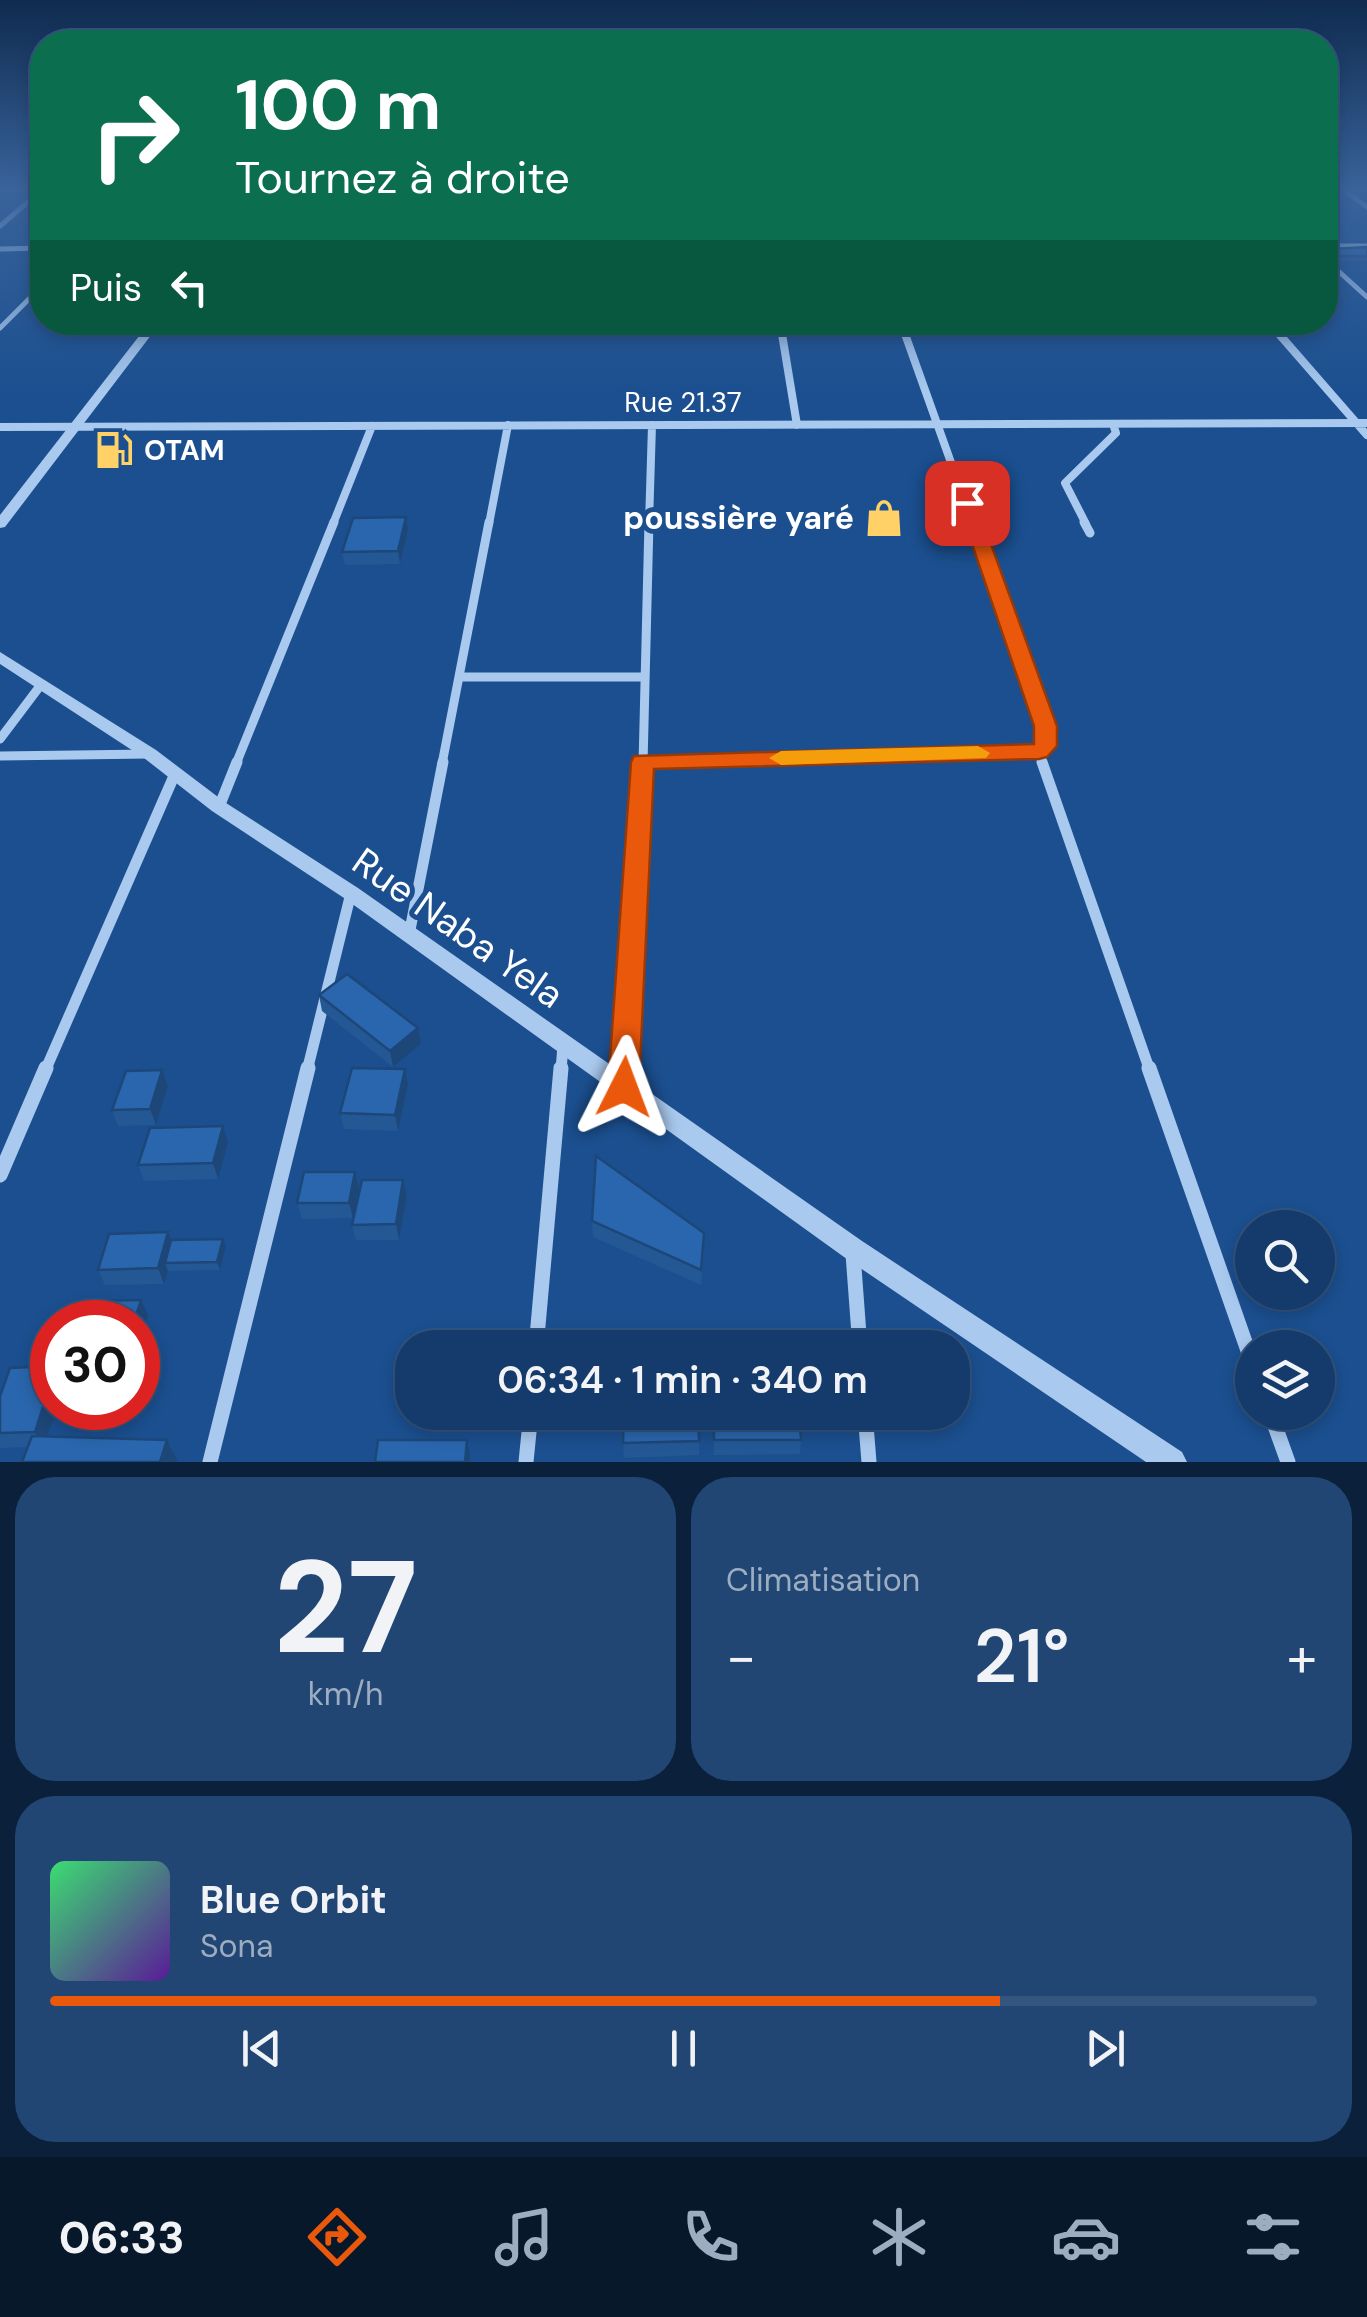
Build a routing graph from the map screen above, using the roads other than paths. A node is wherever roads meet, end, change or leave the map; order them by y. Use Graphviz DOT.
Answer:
graph roads {
  1 [pos="1338,271"];
  2 [pos="1367,297"];
  3 [pos="30,298"];
  4 [pos="0,328"];
  5 [pos="146,335"];
  6 [pos="782,335"];
  7 [pos="906,335"];
  8 [pos="1279,335"];
  9 [pos="1356,423"];
  10 [pos="1367,423"];
  11 [pos="797,424"];
  12 [pos="939,424"];
  13 [pos="1113,424"];
  14 [pos="508,425"];
  15 [pos="652,425"];
  16 [pos="76,426"];
  17 [pos="372,426"];
  18 [pos="0,427"];
  19 [pos="1367,435"];
  20 [pos="0,524"];
  21 [pos="1090,534"];
  22 [pos="0,658"];
  23 [pos="461,676"];
  24 [pos="645,678"];
  25 [pos="40,686"];
  26 [pos="0,739"];
  27 [pos="1039,752"];
  28 [pos="150,754"];
  29 [pos="0,756"];
  30 [pos="642,762"];
  31 [pos="174,776"];
  32 [pos="219,808"];
  33 [pos="351,893"];
  34 [pos="409,936"];
  35 [pos="563,1045"];
  36 [pos="624,1087"];
  37 [pos="0,1174"];
  38 [pos="852,1249"];
  39 [pos="538,1330"];
  40 [pos="859,1330"];
  41 [pos="1241,1330"];
  42 [pos="529,1430"];
  43 [pos="867,1430"];
  44 [pos="1276,1430"];
  45 [pos="210,1462"];
  46 [pos="526,1462"];
  47 [pos="869,1462"];
  48 [pos="1172,1462"];
  49 [pos="1288,1462"];
  1 -- 2 [label="street"];
  3 -- 4 [label="street"];
  5 -- 16 [label="street"];
  6 -- 11 [label="street"];
  7 -- 12 [label="street"];
  8 -- 9 [label="street"];
  9 -- 10 [label="street, Rue 21.37"];
  9 -- 13 [label="street, Rue 21.37"];
  9 -- 19 [label="street"];
  11 -- 12 [label="street, Rue 21.37"];
  11 -- 15 [label="street, Rue 21.37"];
  12 -- 13 [label="street, Rue 21.37"];
  12 -- 27 [label="street"];
  13 -- 21 [label="street"];
  14 -- 15 [label="street, Rue 21.37"];
  14 -- 17 [label="street, Rue 21.37"];
  14 -- 23 [label="street"];
  15 -- 24 [label="street"];
  16 -- 17 [label="street, Rue 21.37"];
  16 -- 18 [label="street, Rue 21.37"];
  16 -- 20 [label="street"];
  17 -- 32 [label="street"];
  22 -- 25 [label="street, Rue Naba Yela"];
  23 -- 24 [label="street"];
  23 -- 34 [label="street"];
  24 -- 30 [label="street"];
  25 -- 26 [label="street"];
  25 -- 28 [label="street, Rue Naba Yela"];
  27 -- 30 [label="street"];
  27 -- 41 [label="street"];
  28 -- 29 [label="street"];
  28 -- 31 [label="street, Rue Naba Yela"];
  30 -- 36 [label="street"];
  31 -- 32 [label="street, Rue Naba Yela"];
  31 -- 37 [label="street"];
  32 -- 33 [label="street, Rue Naba Yela"];
  33 -- 34 [label="street, Rue Naba Yela"];
  33 -- 45 [label="street"];
  34 -- 35 [label="street, Rue Naba Yela"];
  35 -- 36 [label="street, Rue Naba Yela"];
  35 -- 39 [label="street"];
  36 -- 38 [label="street, Rue Naba Yela"];
  38 -- 40 [label="street"];
  38 -- 48 [label="street, Rue Naba Yela"];
  42 -- 46 [label="street"];
  43 -- 47 [label="street"];
  44 -- 49 [label="street"];
}
